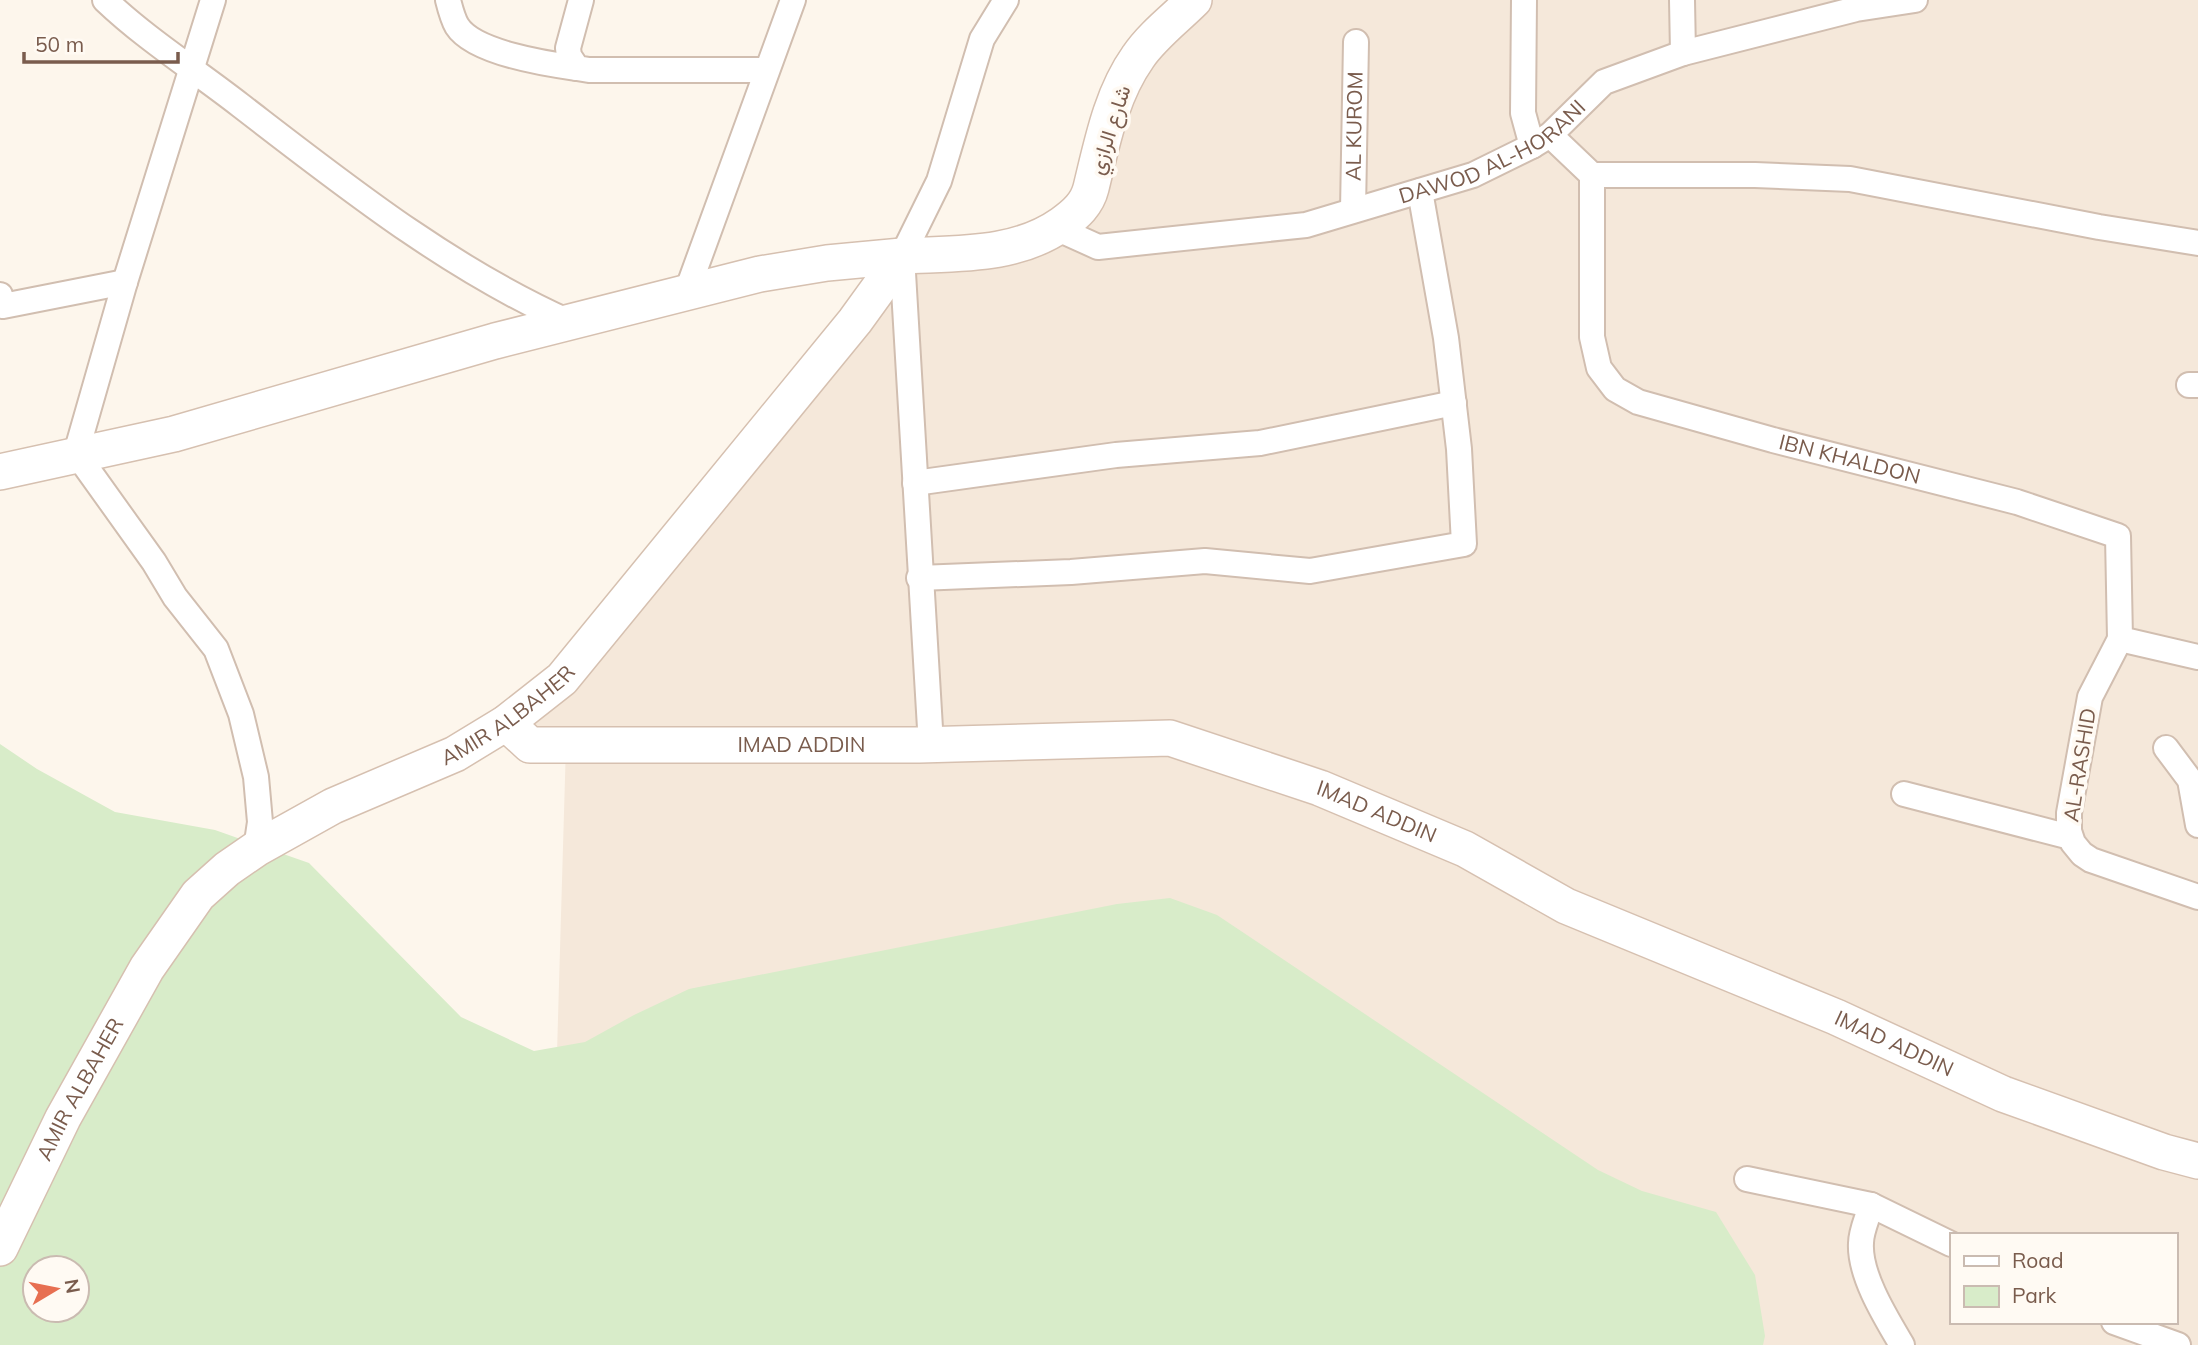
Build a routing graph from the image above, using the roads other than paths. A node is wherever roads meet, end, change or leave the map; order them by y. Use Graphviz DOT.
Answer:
graph roads {
  1 [pos="105,0"];
  2 [pos="213,0"];
  3 [pos="448,0"];
  4 [pos="581,0"];
  5 [pos="793,0"];
  6 [pos="1006,0"];
  7 [pos="1194,0"];
  8 [pos="1524,0"];
  9 [pos="1682,0"];
  10 [pos="1915,0"];
  11 [pos="1356,42"];
  12 [pos="1683,53"];
  13 [pos="577,68"];
  14 [pos="193,69"];
  15 [pos="766,70"];
  16 [pos="1541,141"];
  17 [pos="1592,175"];
  18 [pos="1420,191"];
  19 [pos="1353,210"];
  20 [pos="1056,228"];
  21 [pos="2198,243"];
  22 [pos="902,256"];
  23 [pos="125,282"];
  24 [pos="687,291"];
  25 [pos="0,295"];
  26 [pos="569,323"];
  27 [pos="1454,403"];
  28 [pos="76,453"];
  29 [pos="0,471"];
  30 [pos="915,482"];
  31 [pos="919,578"];
  32 [pos="2120,639"];
  33 [pos="2198,657"];
  34 [pos="506,723"];
  35 [pos="930,745"];
  36 [pos="2166,748"];
  37 [pos="1904,794"];
  38 [pos="2198,825"];
  39 [pos="2070,838"];
  40 [pos="256,849"];
  41 [pos="2197,890"];
  42 [pos="2198,1161"];
  43 [pos="1747,1179"];
  44 [pos="1871,1205"];
  45 [pos="1950,1244"];
  46 [pos="0,1248"];
  47 [pos="2120,1324"];
  48 [pos="1902,1345"];
  49 [pos="2178,1345"];
  1 -- 14 [label="street"];
  2 -- 14 [label="street"];
  3 -- 13 [label="street"];
  4 -- 13 [label="street"];
  5 -- 15 [label="street"];
  6 -- 22 [label="street"];
  7 -- 20 [label="street, شارع الرازي"];
  8 -- 16 [label="street"];
  9 -- 12 [label="street"];
  10 -- 12 [label="street, DAWOD AL-HORANI"];
  11 -- 19 [label="street, AL KUROM"];
  12 -- 16 [label="street, DAWOD AL-HORANI"];
  13 -- 15 [label="street"];
  14 -- 23 [label="street"];
  14 -- 26 [label="street"];
  15 -- 24 [label="street"];
  16 -- 17 [label="street"];
  16 -- 18 [label="street, DAWOD AL-HORANI"];
  17 -- 21 [label="street"];
  17 -- 32 [label="street, IBN KHALDON"];
  18 -- 19 [label="street, DAWOD AL-HORANI"];
  18 -- 27 [label="street"];
  19 -- 20 [label="street, DAWOD AL-HORANI"];
  20 -- 22 [label="street"];
  22 -- 24 [label="street"];
  22 -- 30 [label="street"];
  22 -- 34 [label="street, AMIR ALBAHER"];
  23 -- 25 [label="street"];
  23 -- 28 [label="street"];
  24 -- 26 [label="street"];
  26 -- 28 [label="street"];
  27 -- 30 [label="street"];
  27 -- 31 [label="street"];
  28 -- 29 [label="street"];
  28 -- 40 [label="street"];
  30 -- 31 [label="street"];
  31 -- 35 [label="street"];
  32 -- 33 [label="street"];
  32 -- 39 [label="street, AL-RASHID"];
  34 -- 35 [label="street, IMAD ADDIN"];
  34 -- 40 [label="street, AMIR ALBAHER"];
  35 -- 42 [label="street, IMAD ADDIN"];
  36 -- 38 [label="street"];
  37 -- 39 [label="street"];
  39 -- 41 [label="street, AL-RASHID"];
  40 -- 46 [label="street, AMIR ALBAHER"];
  43 -- 44 [label="street"];
  44 -- 45 [label="street"];
  44 -- 48 [label="street"];
  47 -- 49 [label="street"];
}
